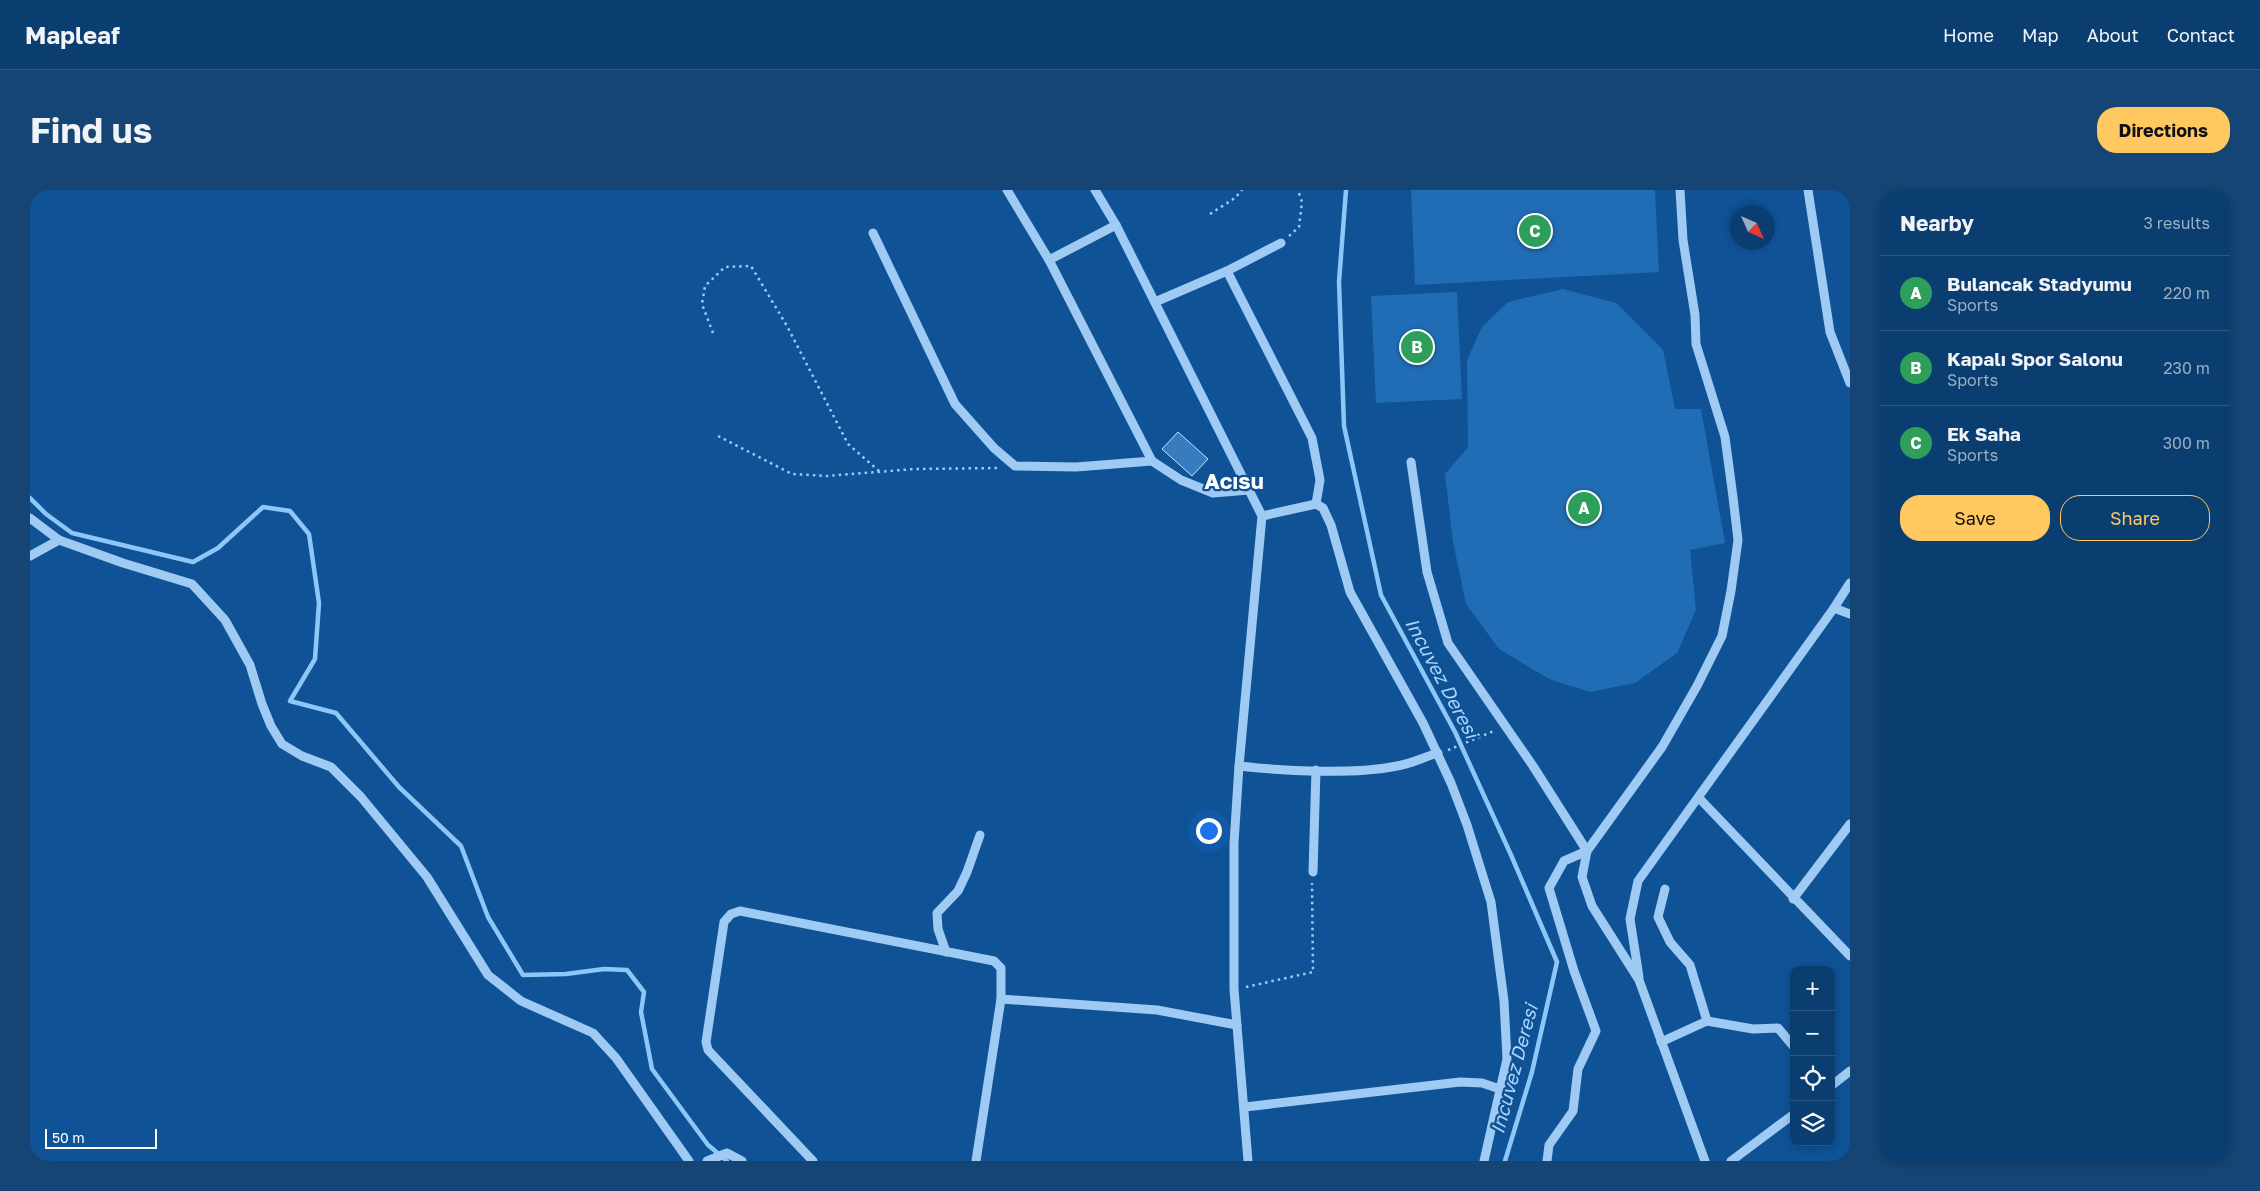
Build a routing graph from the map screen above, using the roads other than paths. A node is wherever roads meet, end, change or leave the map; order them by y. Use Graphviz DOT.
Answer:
graph roads {
  1 [pos="1007,190"];
  2 [pos="1095,190"];
  3 [pos="1680,190"];
  4 [pos="1808,190"];
  5 [pos="1116,225"];
  6 [pos="872,233"];
  7 [pos="1281,244"];
  8 [pos="1049,260"];
  9 [pos="1227,271"];
  10 [pos="1155,302"];
  11 [pos="1850,383"];
  12 [pos="1152,461"];
  13 [pos="1411,462"];
  14 [pos="1249,490"];
  15 [pos="1316,504"];
  16 [pos="1262,516"];
  17 [pos="30,518"];
  18 [pos="59,540"];
  19 [pos="30,556"];
  20 [pos="1850,583"];
  21 [pos="1834,608"];
  22 [pos="1850,614"];
  23 [pos="1442,752"];
  24 [pos="1239,766"];
  25 [pos="1316,770"];
  26 [pos="1699,798"];
  27 [pos="1850,824"];
  28 [pos="980,835"];
  29 [pos="1587,851"];
  30 [pos="1313,872"];
  31 [pos="1665,890"];
  32 [pos="1793,899"];
  33 [pos="946,952"];
  34 [pos="1850,956"];
  35 [pos="1639,980"];
  36 [pos="1001,999"];
  37 [pos="1707,1020"];
  38 [pos="1237,1025"];
  39 [pos="1661,1042"];
  40 [pos="1790,1042"];
  41 [pos="1850,1071"];
  42 [pos="1835,1083"];
  43 [pos="1500,1089"];
  44 [pos="1245,1107"];
  45 [pos="1790,1117"];
  46 [pos="709,1160"];
  47 [pos="690,1161"];
  48 [pos="742,1161"];
  49 [pos="813,1161"];
  50 [pos="976,1161"];
  51 [pos="1248,1161"];
  52 [pos="1484,1161"];
  53 [pos="1547,1161"];
  54 [pos="1705,1161"];
  55 [pos="1732,1161"];
  1 -- 8 [label="street"];
  2 -- 5 [label="street"];
  3 -- 29 [label="street"];
  4 -- 11 [label="street"];
  5 -- 8 [label="street"];
  5 -- 10 [label="street"];
  6 -- 12 [label="street"];
  7 -- 9 [label="street"];
  8 -- 12 [label="street"];
  9 -- 10 [label="street"];
  9 -- 15 [label="street"];
  10 -- 14 [label="street"];
  12 -- 14 [label="street"];
  13 -- 29 [label="street"];
  14 -- 16 [label="street"];
  15 -- 16 [label="street"];
  15 -- 23 [label="street"];
  16 -- 24 [label="street"];
  17 -- 18 [label="street"];
  18 -- 19 [label="street"];
  18 -- 47 [label="street"];
  20 -- 21 [label="street"];
  21 -- 22 [label="street"];
  21 -- 26 [label="street"];
  23 -- 25 [label="street"];
  23 -- 43 [label="street"];
  24 -- 25 [label="street"];
  24 -- 38 [label="street"];
  25 -- 30 [label="street"];
  26 -- 32 [label="street"];
  26 -- 35 [label="street"];
  27 -- 32 [label="street"];
  28 -- 33 [label="street"];
  29 -- 35 [label="street"];
  29 -- 53 [label="street"];
  31 -- 37 [label="street"];
  32 -- 34 [label="street"];
  33 -- 36 [label="street"];
  33 -- 49 [label="street"];
  35 -- 39 [label="street"];
  36 -- 38 [label="street"];
  36 -- 50 [label="street"];
  37 -- 39 [label="street"];
  37 -- 40 [label="street"];
  38 -- 44 [label="street"];
  39 -- 54 [label="street"];
  41 -- 42 [label="street"];
  43 -- 44 [label="street"];
  43 -- 52 [label="street"];
  44 -- 51 [label="street"];
  45 -- 55 [label="street"];
  46 -- 48 [label="street"];
}
